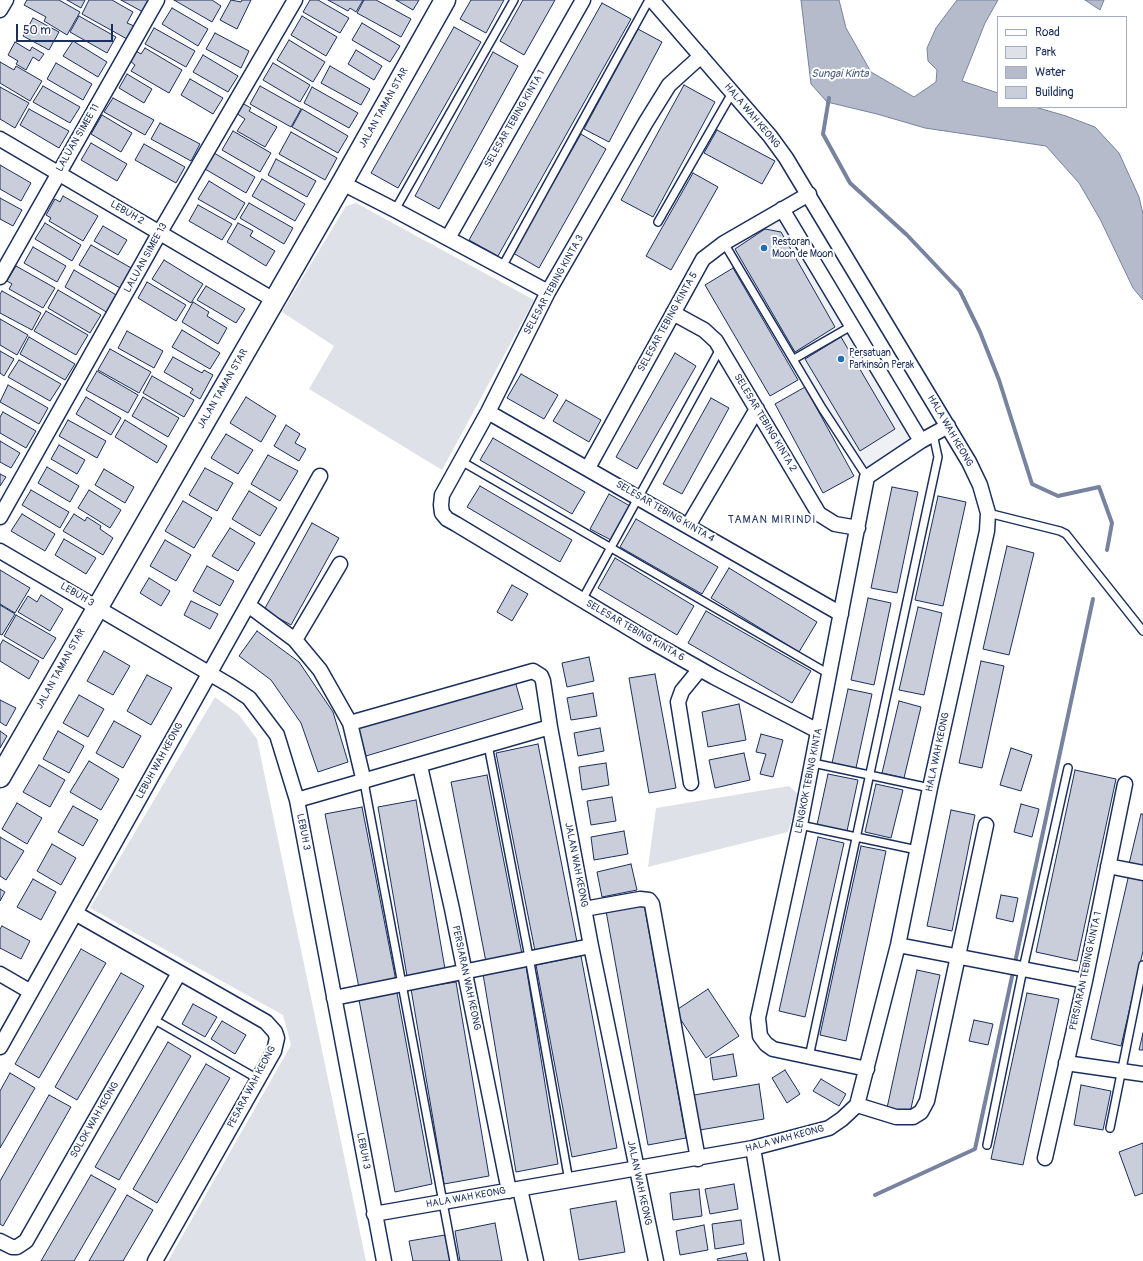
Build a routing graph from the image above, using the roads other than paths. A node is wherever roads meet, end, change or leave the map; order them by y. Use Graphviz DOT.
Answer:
graph roads {
  1 [pos="6,0"];
  2 [pos="157,0"];
  3 [pos="295,0"];
  4 [pos="445,0"];
  5 [pos="514,0"];
  6 [pos="583,0"];
  7 [pos="651,0"];
  8 [pos="0,10"];
  9 [pos="701,56"];
  10 [pos="732,93"];
  11 [pos="0,139"];
  12 [pos="58,174"];
  13 [pos="342,183"];
  14 [pos="809,194"];
  15 [pos="782,209"];
  16 [pos="395,210"];
  17 [pos="658,222"];
  18 [pos="160,232"];
  19 [pos="448,238"];
  20 [pos="724,243"];
  21 [pos="502,267"];
  22 [pos="0,277"];
  23 [pos="548,292"];
  24 [pos="274,300"];
  25 [pos="672,313"];
  26 [pos="853,325"];
  27 [pos="720,349"];
  28 [pos="794,359"];
  29 [pos="757,410"];
  30 [pos="488,412"];
  31 [pos="948,426"];
  32 [pos="927,438"];
  33 [pos="461,461"];
  34 [pos="588,468"];
  35 [pos="320,476"];
  36 [pos="867,477"];
  37 [pos="639,498"];
  38 [pos="988,513"];
  39 [pos="0,517"];
  40 [pos="456,524"];
  41 [pos="688,526"];
  42 [pos="858,528"];
  43 [pos="611,548"];
  44 [pos="0,551"];
  45 [pos="340,564"];
  46 [pos="582,600"];
  47 [pos="248,605"];
  48 [pos="97,606"];
  49 [pos="841,614"];
  50 [pos="1143,631"];
  51 [pos="295,640"];
  52 [pos="700,669"];
  53 [pos="210,673"];
  54 [pos="829,674"];
  55 [pos="350,723"];
  56 [pos="550,727"];
  57 [pos="818,731"];
  58 [pos="488,745"];
  59 [pos="813,763"];
  60 [pos="420,766"];
  61 [pos="1068,768"];
  62 [pos="869,775"];
  63 [pos="0,776"];
  64 [pos="364,782"];
  65 [pos="691,784"];
  66 [pos="1125,784"];
  67 [pos="930,788"];
  68 [pos="297,800"];
  69 [pos="800,825"];
  70 [pos="986,825"];
  71 [pos="855,837"];
  72 [pos="917,850"];
  73 [pos="1108,866"];
  74 [pos="1143,873"];
  75 [pos="584,909"];
  76 [pos="75,913"];
  77 [pos="898,945"];
  78 [pos="591,946"];
  79 [pos="529,957"];
  80 [pos="956,957"];
  81 [pos="1143,965"];
  82 [pos="1022,969"];
  83 [pos="465,972"];
  84 [pos="179,973"];
  85 [pos="0,974"];
  86 [pos="1085,981"];
  87 [pos="401,984"];
  88 [pos="31,992"];
  89 [pos="334,998"];
  90 [pos="153,1019"];
  91 [pos="0,1047"];
  92 [pos="809,1057"];
  93 [pos="1066,1063"];
  94 [pos="867,1069"];
  95 [pos="1120,1071"];
  96 [pos="1143,1074"];
  97 [pos="258,1079"];
  98 [pos="857,1105"];
  99 [pos="1110,1128"];
  100 [pos="987,1145"];
  101 [pos="753,1148"];
  102 [pos="1045,1158"];
  103 [pos="698,1159"];
  104 [pos="636,1169"];
  105 [pos="569,1181"];
  106 [pos="515,1190"];
  107 [pos="442,1202"];
  108 [pos="374,1214"];
  109 [pos="0,1241"];
  110 [pos="155,1261"];
  111 [pos="384,1261"];
  112 [pos="454,1261"];
  113 [pos="536,1261"];
  114 [pos="656,1261"];
  115 [pos="772,1261"];
  1 -- 8 [label="street"];
  2 -- 12 [label="street, LALUAN SIMEE 11"];
  3 -- 18 [label="street, LALUAN SIMEE 13"];
  4 -- 13 [label="street, JALAN TAMAN STAR"];
  5 -- 16 [label="lane"];
  6 -- 19 [label="street, SELESAR TEBING KINTA 1"];
  7 -- 9 [label="street, HALA WAH KEONG"];
  7 -- 21 [label="lane"];
  9 -- 10 [label="street, HALA WAH KEONG"];
  9 -- 23 [label="street, SELESAR TEBING KINTA 3"];
  10 -- 14 [label="street, HALA WAH KEONG"];
  10 -- 17 [label="lane"];
  11 -- 12 [label="street, LEBUH 2"];
  12 -- 18 [label="street, LEBUH 2"];
  12 -- 22 [label="street, LALUAN SIMEE 11"];
  13 -- 16 [label="street"];
  13 -- 24 [label="street, JALAN TAMAN STAR"];
  14 -- 15 [label="street, SELESAR TEBING KINTA 5"];
  14 -- 31 [label="street, HALA WAH KEONG"];
  15 -- 20 [label="street, SELESAR TEBING KINTA 5"];
  15 -- 26 [label="street"];
  16 -- 19 [label="street"];
  18 -- 24 [label="street, LEBUH 2"];
  18 -- 39 [label="street, LALUAN SIMEE 13"];
  19 -- 21 [label="street"];
  20 -- 25 [label="street, SELESAR TEBING KINTA 5"];
  20 -- 28 [label="lane"];
  21 -- 23 [label="street"];
  23 -- 30 [label="street, SELESAR TEBING KINTA 3"];
  24 -- 48 [label="street, JALAN TAMAN STAR"];
  25 -- 27 [label="street, SELESAR TEBING KINTA 2"];
  25 -- 34 [label="street, SELESAR TEBING KINTA 5"];
  26 -- 28 [label="lane"];
  26 -- 32 [label="street"];
  27 -- 29 [label="street, SELESAR TEBING KINTA 2"];
  27 -- 37 [label="lane"];
  28 -- 36 [label="lane"];
  29 -- 41 [label="street"];
  29 -- 42 [label="street, SELESAR TEBING KINTA 2"];
  30 -- 33 [label="street, SELESAR TEBING KINTA 3"];
  30 -- 34 [label="street, SELESAR TEBING KINTA 4"];
  31 -- 32 [label="street"];
  31 -- 38 [label="street, HALA WAH KEONG"];
  32 -- 36 [label="street"];
  32 -- 62 [label="lane"];
  33 -- 40 [label="street, SELESAR TEBING KINTA 3"];
  33 -- 43 [label="lane"];
  34 -- 37 [label="street, SELESAR TEBING KINTA 4"];
  35 -- 47 [label="street, LEBUH WAH KEONG"];
  36 -- 42 [label="street, LENGKOK TEBING KINTA"];
  37 -- 41 [label="street, SELESAR TEBING KINTA 4"];
  37 -- 43 [label="lane"];
  38 -- 50 [label="lane"];
  38 -- 67 [label="street, HALA WAH KEONG"];
  40 -- 46 [label="street, SELESAR TEBING KINTA 6"];
  41 -- 49 [label="street, SELESAR TEBING KINTA 4"];
  42 -- 49 [label="street, LENGKOK TEBING KINTA"];
  43 -- 46 [label="lane"];
  43 -- 54 [label="lane"];
  44 -- 48 [label="street, LEBUH 3"];
  45 -- 51 [label="street"];
  46 -- 52 [label="street, SELESAR TEBING KINTA 6"];
  47 -- 51 [label="street"];
  47 -- 53 [label="street, LEBUH WAH KEONG"];
  48 -- 53 [label="street, LEBUH 3"];
  48 -- 63 [label="street, JALAN TAMAN STAR"];
  49 -- 54 [label="street, LENGKOK TEBING KINTA"];
  51 -- 55 [label="street"];
  52 -- 57 [label="street, SELESAR TEBING KINTA 6"];
  52 -- 65 [label="street"];
  53 -- 68 [label="street, LEBUH 3"];
  53 -- 76 [label="street, LEBUH WAH KEONG"];
  54 -- 57 [label="street, LENGKOK TEBING KINTA"];
  55 -- 56 [label="street, JALAN WAH KEONG"];
  55 -- 64 [label="street"];
  56 -- 58 [label="street"];
  56 -- 75 [label="street, JALAN WAH KEONG"];
  57 -- 59 [label="street, LENGKOK TEBING KINTA"];
  58 -- 60 [label="street"];
  58 -- 79 [label="lane"];
  59 -- 62 [label="lane"];
  59 -- 69 [label="street, LENGKOK TEBING KINTA"];
  60 -- 64 [label="street"];
  60 -- 83 [label="street, PERSIARAN WAH KEONG"];
  61 -- 82 [label="lane"];
  62 -- 67 [label="lane"];
  62 -- 71 [label="lane"];
  64 -- 68 [label="street"];
  64 -- 87 [label="lane"];
  66 -- 73 [label="street, PERSIARAN TEBING KINTA 1"];
  67 -- 72 [label="street, HALA WAH KEONG"];
  68 -- 89 [label="street, LEBUH 3"];
  69 -- 71 [label="lane"];
  69 -- 92 [label="street, LENGKOK TEBING KINTA"];
  70 -- 80 [label="street"];
  71 -- 72 [label="lane"];
  71 -- 92 [label="lane"];
  72 -- 77 [label="street, HALA WAH KEONG"];
  73 -- 74 [label="street"];
  73 -- 86 [label="street, PERSIARAN TEBING KINTA 1"];
  75 -- 78 [label="street, JALAN WAH KEONG"];
  75 -- 103 [label="street"];
  76 -- 84 [label="street, PESARA WAH KEONG"];
  76 -- 88 [label="street, LEBUH WAH KEONG"];
  77 -- 80 [label="street"];
  77 -- 94 [label="street, HALA WAH KEONG"];
  78 -- 79 [label="street"];
  78 -- 104 [label="street, JALAN WAH KEONG"];
  79 -- 83 [label="street"];
  79 -- 105 [label="lane"];
  80 -- 82 [label="street"];
  80 -- 98 [label="street"];
  81 -- 95 [label="lane"];
  82 -- 86 [label="street"];
  82 -- 100 [label="lane"];
  83 -- 87 [label="street"];
  83 -- 106 [label="street, PERSIARAN WAH KEONG"];
  84 -- 90 [label="street, SOLOK WAH KEONG"];
  84 -- 97 [label="street, PESARA WAH KEONG"];
  85 -- 88 [label="street"];
  86 -- 93 [label="street, PERSIARAN TEBING KINTA 1"];
  87 -- 89 [label="street"];
  87 -- 107 [label="lane"];
  88 -- 91 [label="street, LEBUH WAH KEONG"];
  89 -- 108 [label="street, LEBUH 3"];
  90 -- 97 [label="lane"];
  90 -- 109 [label="street, SOLOK WAH KEONG"];
  92 -- 94 [label="street, LENGKOK TEBING KINTA"];
  93 -- 95 [label="street"];
  93 -- 102 [label="street, PERSIARAN TEBING KINTA 1"];
  94 -- 98 [label="street, HALA WAH KEONG"];
  95 -- 96 [label="street"];
  95 -- 99 [label="lane"];
  97 -- 110 [label="street, PESARA WAH KEONG"];
  98 -- 101 [label="street, HALA WAH KEONG"];
  101 -- 103 [label="street, HALA WAH KEONG"];
  101 -- 115 [label="street"];
  103 -- 104 [label="street, HALA WAH KEONG"];
  104 -- 105 [label="street, HALA WAH KEONG"];
  104 -- 114 [label="street, JALAN WAH KEONG"];
  105 -- 106 [label="street, HALA WAH KEONG"];
  106 -- 107 [label="street, HALA WAH KEONG"];
  106 -- 113 [label="street, PERSIARAN WAH KEONG"];
  107 -- 108 [label="street, HALA WAH KEONG"];
  107 -- 112 [label="lane"];
  108 -- 111 [label="street, LEBUH 3"];
}
